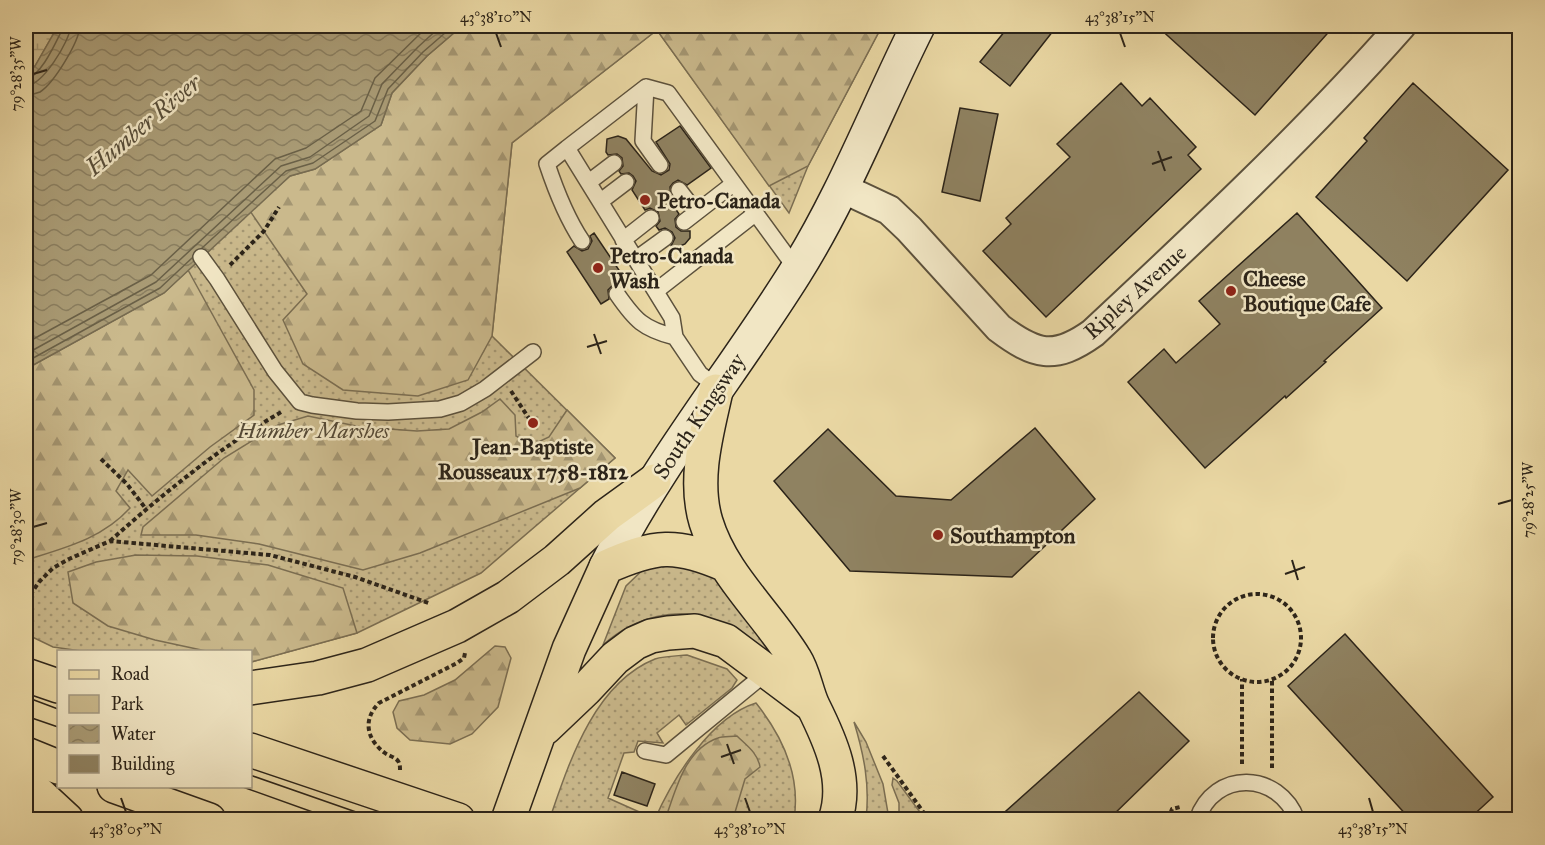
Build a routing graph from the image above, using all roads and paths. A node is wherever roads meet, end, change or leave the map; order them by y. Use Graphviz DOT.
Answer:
graph roads {
  1 [pos="918,26"];
  2 [pos="1401,26"];
  3 [pos="646,87"];
  4 [pos="567,148"];
  5 [pos="614,163"];
  6 [pos="654,164"];
  7 [pos="589,182"];
  8 [pos="627,182"];
  9 [pos="734,184"];
  10 [pos="842,188"];
  11 [pos="678,196"];
  12 [pos="601,201"];
  13 [pos="279,207"];
  14 [pos="756,213"];
  15 [pos="651,218"];
  16 [pos="665,238"];
  17 [pos="623,240"];
  18 [pos="582,241"];
  19 [pos="201,257"];
  20 [pos="636,259"];
  21 [pos="797,270"];
  22 [pos="217,279"];
  23 [pos="656,291"];
  24 [pos="616,294"];
  25 [pos="675,337"];
  26 [pos="533,352"];
  27 [pos="500,377"];
  28 [pos="717,389"];
  29 [pos="300,402"];
  30 [pos="532,423"];
  31 [pos="101,459"];
  32 [pos="654,481"];
  33 [pos="146,509"];
  34 [pos="111,541"];
  35 [pos="726,565"];
  36 [pos="606,567"];
  37 [pos="26,602"];
  38 [pos="440,608"];
  39 [pos="467,646"];
  40 [pos="767,672"];
  41 [pos="26,675"];
  42 [pos="1242,679"];
  43 [pos="1272,680"];
  44 [pos="57,686"];
  45 [pos="252,688"];
  46 [pos="813,706"];
  47 [pos="536,742"];
  48 [pos="252,751"];
  49 [pos="645,751"];
  50 [pos="26,754"];
  51 [pos="883,756"];
  52 [pos="1242,763"];
  53 [pos="57,767"];
  54 [pos="400,770"];
  55 [pos="26,782"];
  56 [pos="1269,787"];
  57 [pos="120,788"];
  58 [pos="67,819"];
  59 [pos="209,819"];
  60 [pos="458,819"];
  61 [pos="508,819"];
  62 [pos="835,819"];
  63 [pos="929,819"];
  64 [pos="1197,819"];
  65 [pos="1297,819"];
  1 -- 10 [label="street, South Kingsway"];
  2 -- 10 [label="street, Ripley Avenue"];
  3 -- 4 [label="lane"];
  3 -- 6 [label="lane"];
  3 -- 9 [label="lane"];
  4 -- 7 [label="lane"];
  4 -- 18 [label="lane"];
  5 -- 7 [label="lane"];
  7 -- 12 [label="lane"];
  8 -- 12 [label="lane"];
  9 -- 11 [label="lane"];
  9 -- 14 [label="lane"];
  10 -- 21 [label="street, South Kingsway"];
  12 -- 17 [label="lane"];
  13 -- 22 [label="path"];
  14 -- 21 [label="lane"];
  14 -- 23 [label="lane"];
  15 -- 17 [label="lane"];
  16 -- 20 [label="lane"];
  17 -- 20 [label="lane"];
  19 -- 22 [label="lane"];
  20 -- 23 [label="lane"];
  21 -- 28 [label="street, South Kingsway"];
  22 -- 29 [label="lane"];
  23 -- 25 [label="lane"];
  24 -- 25 [label="lane"];
  25 -- 28 [label="lane"];
  26 -- 27 [label="lane"];
  27 -- 29 [label="lane"];
  27 -- 30 [label="path"];
  28 -- 32 [label="street, South Kingsway"];
  28 -- 35 [label="main road"];
  29 -- 33 [label="path"];
  31 -- 33 [label="path"];
  32 -- 36 [label="street, South Kingsway"];
  32 -- 45 [label="main road"];
  33 -- 34 [label="path"];
  34 -- 37 [label="path"];
  34 -- 38 [label="path"];
  35 -- 36 [label="main road"];
  35 -- 46 [label="main road"];
  36 -- 47 [label="main road, South Kingsway"];
  39 -- 54 [label="path"];
  40 -- 46 [label="main road"];
  40 -- 47 [label="main road"];
  40 -- 49 [label="lane"];
  41 -- 44 [label="main road"];
  42 -- 43 [label="path"];
  42 -- 43 [label="path"];
  42 -- 52 [label="path"];
  43 -- 56 [label="path"];
  46 -- 62 [label="main road"];
  47 -- 61 [label="main road, South Kingsway"];
  48 -- 60 [label="main road"];
  50 -- 53 [label="main road"];
  51 -- 63 [label="path"];
  55 -- 58 [label="main road"];
  56 -- 64 [label="lane"];
  56 -- 65 [label="lane"];
  57 -- 59 [label="main road"];
}
